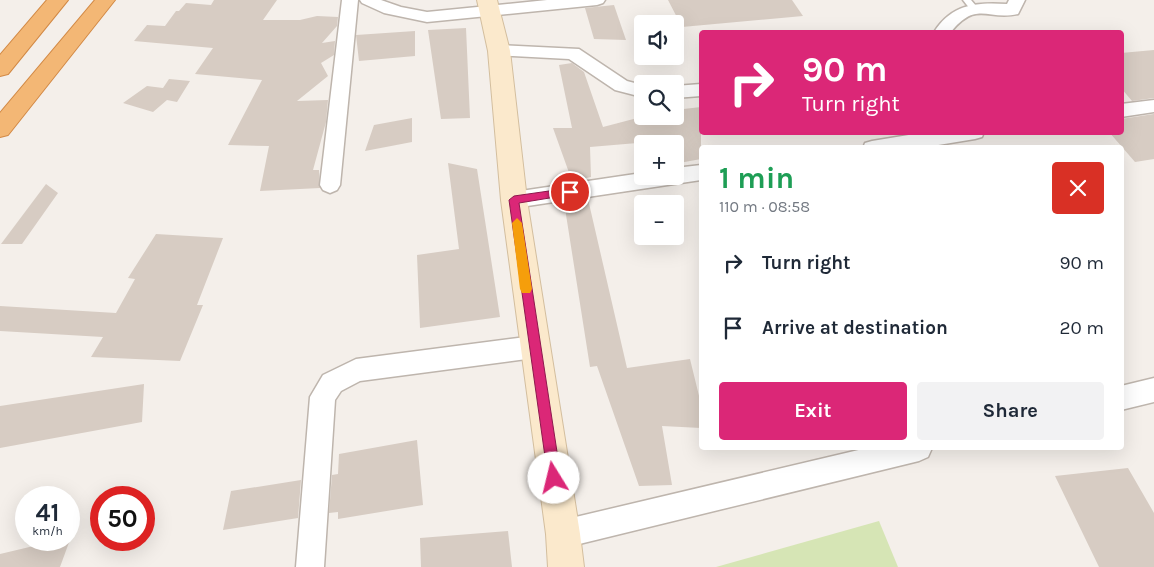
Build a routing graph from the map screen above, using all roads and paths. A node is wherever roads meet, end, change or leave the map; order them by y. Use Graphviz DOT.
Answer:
graph roads {
  1 [pos="58,0"];
  2 [pos="105,0"];
  3 [pos="350,0"];
  4 [pos="368,0"];
  5 [pos="597,0"];
  6 [pos="1017,0"];
  7 [pos="970,3"];
  8 [pos="488,5"];
  9 [pos="944,30"];
  10 [pos="499,51"];
  11 [pos="0,69"];
  12 [pos="634,89"];
  13 [pos="699,90"];
  14 [pos="684,91"];
  15 [pos="1154,106"];
  16 [pos="1124,111"];
  17 [pos="0,129"];
  18 [pos="956,135"];
  19 [pos="892,145"];
  20 [pos="699,172"];
  21 [pos="330,184"];
  22 [pos="514,200"];
  23 [pos="534,347"];
  24 [pos="1154,390"];
  25 [pos="1124,397"];
  26 [pos="910,450"];
  27 [pos="563,534"];
  28 [pos="310,567"];
  29 [pos="566,567"];
  1 -- 11 [label="highway"];
  2 -- 17 [label="highway"];
  3 -- 21 [label="street"];
  4 -- 8 [label="street"];
  5 -- 8 [label="street"];
  6 -- 7 [label="street"];
  7 -- 9 [label="street"];
  8 -- 10 [label="main road"];
  10 -- 12 [label="street"];
  10 -- 22 [label="main road"];
  13 -- 14 [label="street"];
  15 -- 16 [label="street"];
  18 -- 19 [label="street"];
  20 -- 22 [label="street"];
  22 -- 23 [label="main road"];
  23 -- 27 [label="main road"];
  23 -- 28 [label="street"];
  24 -- 25 [label="street"];
  26 -- 27 [label="street"];
  27 -- 29 [label="main road"];
}
